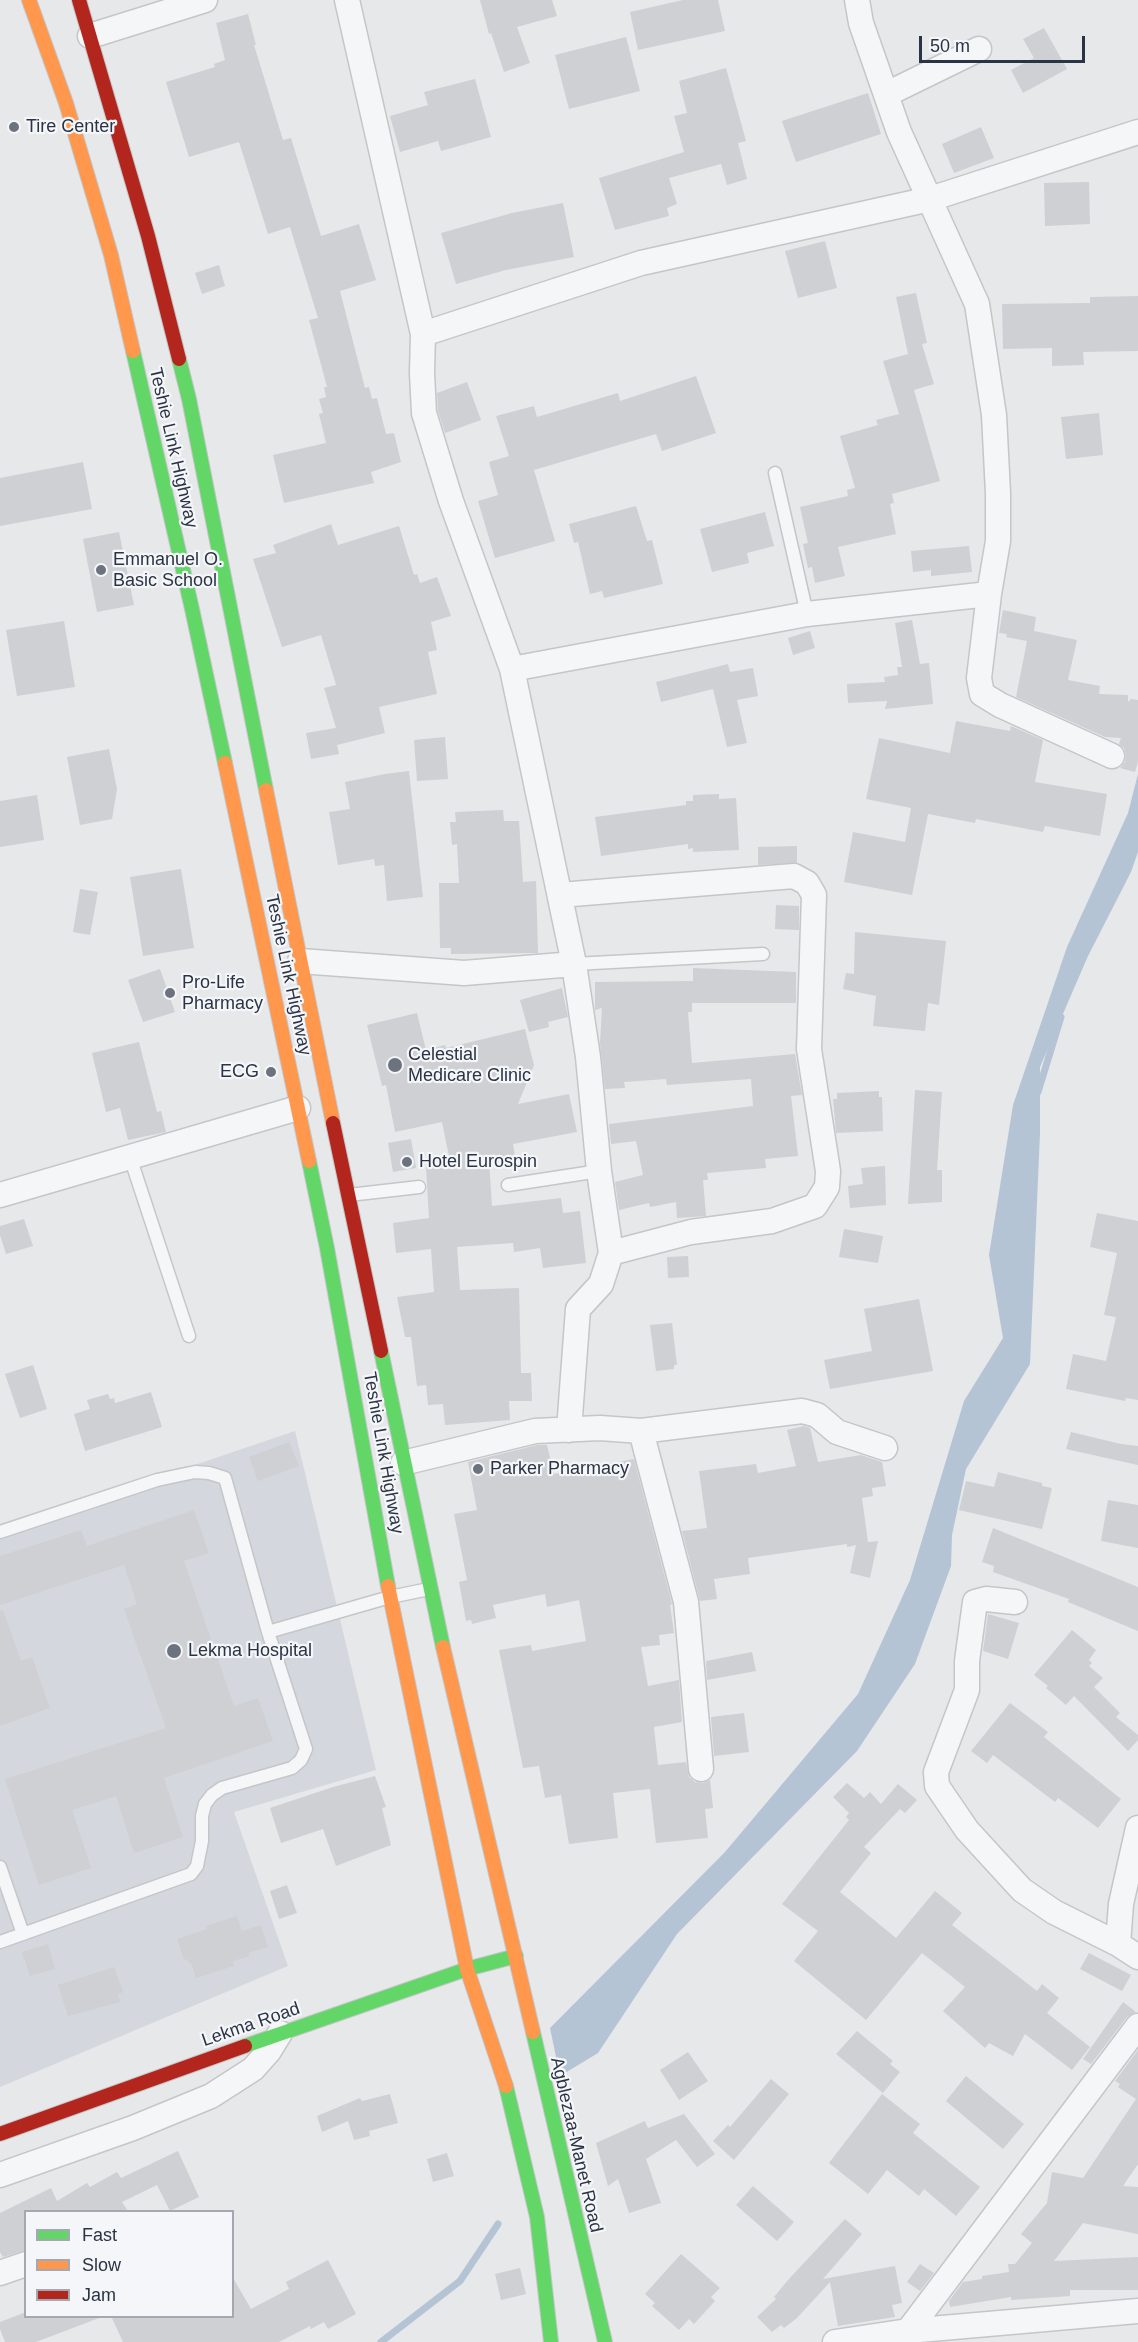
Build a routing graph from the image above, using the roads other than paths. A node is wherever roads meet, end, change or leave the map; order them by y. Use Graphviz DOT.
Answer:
graph roads {
  1 [pos="29,0"];
  2 [pos="79,0"];
  3 [pos="205,0"];
  4 [pos="347,0"];
  5 [pos="857,0"];
  6 [pos="90,36"];
  7 [pos="979,49"];
  8 [pos="887,94"];
  9 [pos="1138,132"];
  10 [pos="930,199"];
  11 [pos="423,334"];
  12 [pos="776,473"];
  13 [pos="989,594"];
  14 [pos="807,614"];
  15 [pos="512,669"];
  16 [pos="1112,756"];
  17 [pos="560,895"];
  18 [pos="763,954"];
  19 [pos="300,961"];
  20 [pos="574,964"];
  21 [pos="298,1108"];
  22 [pos="130,1157"];
  23 [pos="598,1171"];
  24 [pos="508,1185"];
  25 [pos="419,1187"];
  26 [pos="0,1195"];
  27 [pos="349,1195"];
  28 [pos="611,1253"];
  29 [pos="189,1336"];
  30 [pos="569,1430"];
  31 [pos="641,1431"];
  32 [pos="885,1448"];
  33 [pos="403,1463"];
  34 [pos="0,1532"];
  35 [pos="430,1589"];
  36 [pos="390,1597"];
  37 [pos="1015,1602"];
  38 [pos="268,1632"];
  39 [pos="701,1769"];
  40 [pos="1138,1828"];
  41 [pos="0,1868"];
  42 [pos="23,1934"];
  43 [pos="0,1942"];
  44 [pos="1118,1944"];
  45 [pos="516,1956"];
  46 [pos="1138,1957"];
  47 [pos="467,1969"];
  48 [pos="1138,2026"];
  49 [pos="280,2033"];
  50 [pos="147,2081"];
  51 [pos="133,2128"];
  52 [pos="0,2134"];
  53 [pos="0,2175"];
  54 [pos="24,2265"];
  55 [pos="0,2273"];
  56 [pos="1138,2311"];
  57 [pos="908,2331"];
  58 [pos="552,2342"];
  59 [pos="605,2342"];
  60 [pos="835,2342"];
  1 -- 21 [label="main road, Teshie Link Highway"];
  2 -- 6 [label="main road, Teshie Link Highway"];
  3 -- 6 [label="street"];
  4 -- 11 [label="street"];
  5 -- 8 [label="street"];
  6 -- 19 [label="main road, Teshie Link Highway"];
  7 -- 8 [label="street"];
  8 -- 10 [label="street"];
  9 -- 10 [label="street"];
  10 -- 11 [label="street"];
  10 -- 13 [label="street"];
  11 -- 15 [label="street"];
  12 -- 14 [label="lane"];
  13 -- 14 [label="street"];
  13 -- 16 [label="street"];
  14 -- 15 [label="street"];
  15 -- 17 [label="street"];
  17 -- 20 [label="street"];
  17 -- 28 [label="street"];
  18 -- 20 [label="lane"];
  19 -- 20 [label="street"];
  19 -- 27 [label="main road, Teshie Link Highway"];
  20 -- 23 [label="street"];
  21 -- 22 [label="street"];
  21 -- 36 [label="main road, Teshie Link Highway"];
  22 -- 26 [label="street"];
  22 -- 29 [label="lane"];
  23 -- 24 [label="lane"];
  23 -- 28 [label="street"];
  25 -- 27 [label="lane"];
  27 -- 33 [label="main road, Teshie Link Highway"];
  28 -- 30 [label="street"];
  30 -- 31 [label="street"];
  30 -- 33 [label="street"];
  31 -- 32 [label="street"];
  31 -- 39 [label="street"];
  33 -- 35 [label="main road, Teshie Link Highway"];
  34 -- 38 [label="lane"];
  35 -- 36 [label="lane"];
  35 -- 45 [label="main road, Teshie Link Highway"];
  36 -- 38 [label="lane"];
  36 -- 47 [label="main road, Teshie Link Highway"];
  37 -- 44 [label="street"];
  38 -- 42 [label="lane"];
  40 -- 44 [label="street"];
  41 -- 42 [label="lane"];
  42 -- 43 [label="lane"];
  44 -- 46 [label="street"];
  45 -- 47 [label="main road, Lekma Road"];
  45 -- 59 [label="main road, Agblezaa-Manet Road"];
  47 -- 49 [label="main road, Lekma Road"];
  47 -- 58 [label="main road"];
  48 -- 57 [label="street"];
  49 -- 50 [label="main road, Lekma Road"];
  49 -- 51 [label="street"];
  50 -- 51 [label="street"];
  50 -- 52 [label="main road, Lekma Road"];
  51 -- 53 [label="street"];
  54 -- 55 [label="street"];
  56 -- 57 [label="street"];
  57 -- 60 [label="street"];
}
